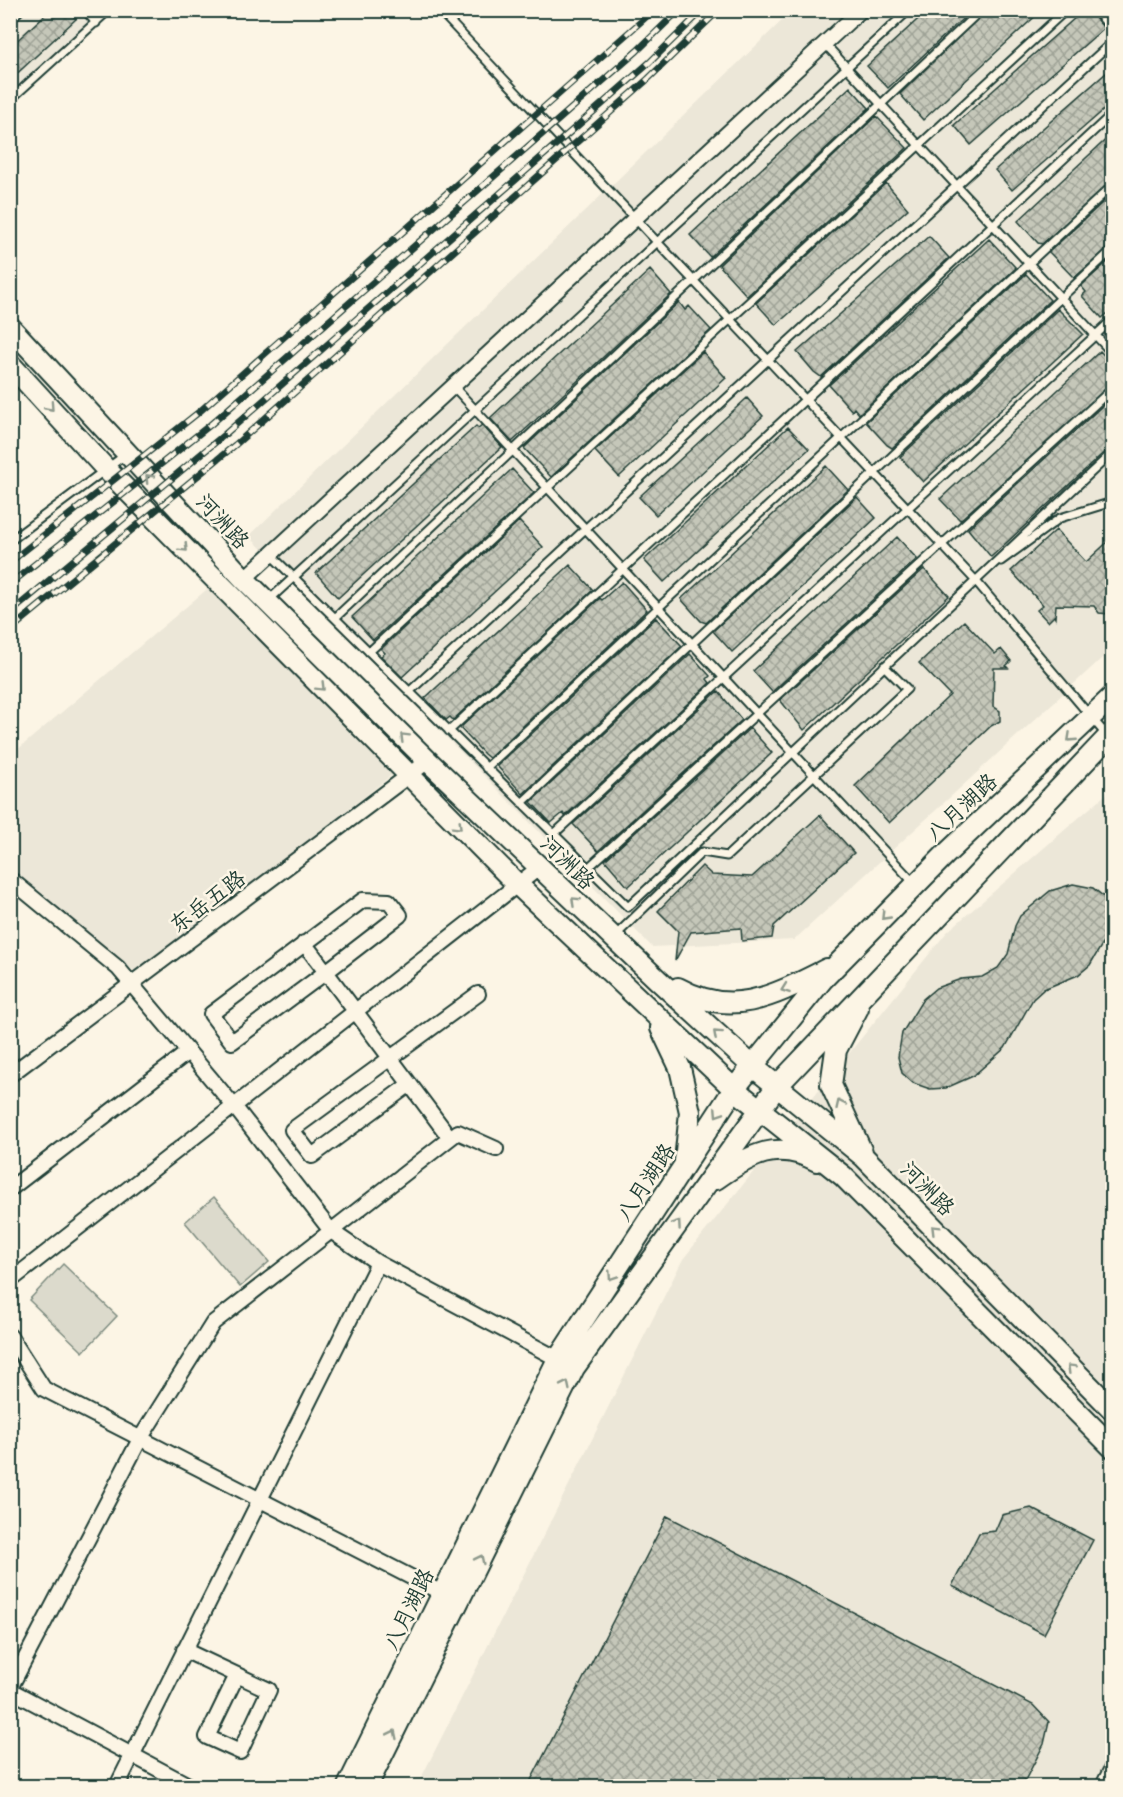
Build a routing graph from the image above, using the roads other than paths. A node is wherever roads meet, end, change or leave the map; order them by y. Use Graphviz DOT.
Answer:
graph roads {
  1 [pos="20,10"];
  2 [pos="85,10"];
  3 [pos="109,10"];
  4 [pos="439,10"];
  5 [pos="861,10"];
  6 [pos="909,10"];
  7 [pos="981,10"];
  8 [pos="1066,10"];
  9 [pos="1095,10"];
  10 [pos="10,20"];
  11 [pos="96,23"];
  12 [pos="1113,29"];
  13 [pos="1113,42"];
  14 [pos="825,44"];
  15 [pos="847,68"];
  16 [pos="10,100"];
  17 [pos="881,104"];
  18 [pos="1113,114"];
  19 [pos="919,145"];
  20 [pos="957,186"];
  21 [pos="1113,186"];
  22 [pos="635,218"];
  23 [pos="993,225"];
  24 [pos="658,243"];
  25 [pos="1113,250"];
  26 [pos="1029,263"];
  27 [pos="694,281"];
  28 [pos="1061,298"];
  29 [pos="730,320"];
  30 [pos="1113,320"];
  31 [pos="10,327"];
  32 [pos="1096,335"];
  33 [pos="1113,353"];
  34 [pos="769,360"];
  35 [pos="10,364"];
  36 [pos="453,386"];
  37 [pos="1113,389"];
  38 [pos="806,400"];
  39 [pos="475,412"];
  40 [pos="842,438"];
  41 [pos="512,452"];
  42 [pos="1113,453"];
  43 [pos="127,454"];
  44 [pos="106,469"];
  45 [pos="875,473"];
  46 [pos="546,489"];
  47 [pos="1113,501"];
  48 [pos="908,508"];
  49 [pos="585,530"];
  50 [pos="10,541"];
  51 [pos="942,545"];
  52 [pos="270,554"];
  53 [pos="622,570"];
  54 [pos="294,578"];
  55 [pos="244,579"];
  56 [pos="975,580"];
  57 [pos="267,602"];
  58 [pos="658,608"];
  59 [pos="335,618"];
  60 [pos="692,645"];
  61 [pos="369,652"];
  62 [pos="884,666"];
  63 [pos="723,678"];
  64 [pos="410,692"];
  65 [pos="1113,697"];
  66 [pos="757,714"];
  67 [pos="1090,719"];
  68 [pos="449,731"];
  69 [pos="1111,738"];
  70 [pos="792,752"];
  71 [pos="428,760"];
  72 [pos="486,768"];
  73 [pos="813,775"];
  74 [pos="408,776"];
  75 [pos="522,803"];
  76 [pos="554,834"];
  77 [pos="540,867"];
  78 [pos="588,868"];
  79 [pos="10,879"];
  80 [pos="518,885"];
  81 [pos="915,885"];
  82 [pos="614,938"];
  83 [pos="304,943"];
  84 [pos="838,964"];
  85 [pos="326,972"];
  86 [pos="649,972"];
  87 [pos="131,984"];
  88 [pos="870,985"];
  89 [pos="478,994"];
  90 [pos="644,1004"];
  91 [pos="356,1011"];
  92 [pos="188,1052"];
  93 [pos="390,1058"];
  94 [pos="751,1065"];
  95 [pos="10,1075"];
  96 [pos="410,1084"];
  97 [pos="777,1086"];
  98 [pos="734,1089"];
  99 [pos="234,1106"];
  100 [pos="759,1110"];
  101 [pos="450,1138"];
  102 [pos="496,1149"];
  103 [pos="864,1157"];
  104 [pos="685,1164"];
  105 [pos="843,1176"];
  106 [pos="10,1189"];
  107 [pos="702,1190"];
  108 [pos="331,1231"];
  109 [pos="378,1263"];
  110 [pos="10,1281"];
  111 [pos="10,1336"];
  112 [pos="558,1359"];
  113 [pos="1113,1409"];
  114 [pos="140,1439"];
  115 [pos="1113,1448"];
  116 [pos="259,1500"];
  117 [pos="442,1593"];
  118 [pos="184,1650"];
  119 [pos="237,1675"];
  120 [pos="10,1689"];
  121 [pos="132,1755"];
  122 [pos="1113,1768"];
  123 [pos="117,1786"];
  124 [pos="190,1786"];
  125 [pos="348,1786"];
  126 [pos="367,1786"];
  127 [pos="1103,1786"];
  1 -- 10 [label="lane"];
  2 -- 11 [label="lane"];
  3 -- 11 [label="lane"];
  4 -- 22 [label="lane"];
  5 -- 14 [label="street"];
  6 -- 15 [label="lane"];
  7 -- 17 [label="lane"];
  8 -- 19 [label="lane"];
  9 -- 12 [label="lane"];
  11 -- 16 [label="lane"];
  13 -- 20 [label="lane"];
  14 -- 15 [label="lane"];
  14 -- 22 [label="street"];
  15 -- 17 [label="lane"];
  15 -- 24 [label="lane"];
  17 -- 19 [label="lane"];
  17 -- 27 [label="lane"];
  18 -- 23 [label="lane"];
  19 -- 20 [label="lane"];
  19 -- 29 [label="lane"];
  20 -- 23 [label="lane"];
  20 -- 34 [label="lane"];
  21 -- 26 [label="lane"];
  22 -- 24 [label="lane"];
  22 -- 36 [label="street"];
  23 -- 26 [label="lane"];
  23 -- 38 [label="lane"];
  24 -- 27 [label="lane"];
  24 -- 39 [label="lane"];
  25 -- 28 [label="lane"];
  26 -- 28 [label="lane"];
  26 -- 40 [label="lane"];
  27 -- 29 [label="lane"];
  27 -- 41 [label="lane"];
  28 -- 32 [label="lane"];
  28 -- 45 [label="lane"];
  29 -- 34 [label="lane"];
  29 -- 46 [label="lane"];
  30 -- 32 [label="lane"];
  31 -- 43 [label="main road, 河洲路"];
  32 -- 33 [label="lane"];
  32 -- 48 [label="lane"];
  34 -- 38 [label="lane"];
  34 -- 49 [label="lane"];
  35 -- 44 [label="main road, one-way"];
  36 -- 39 [label="lane"];
  36 -- 52 [label="street"];
  37 -- 51 [label="lane"];
  38 -- 40 [label="lane"];
  38 -- 53 [label="lane"];
  39 -- 41 [label="lane"];
  39 -- 54 [label="lane"];
  40 -- 45 [label="lane"];
  40 -- 58 [label="lane"];
  41 -- 46 [label="lane"];
  41 -- 59 [label="lane"];
  42 -- 56 [label="lane"];
  43 -- 44 [label="lane"];
  55 -- 43 [label="main road, 河洲路, one-way"];
  44 -- 50 [label="lane"];
  44 -- 74 [label="main road, one-way"];
  45 -- 48 [label="lane"];
  45 -- 60 [label="lane"];
  46 -- 49 [label="lane"];
  46 -- 61 [label="lane"];
  47 -- 56 [label="lane"];
  48 -- 51 [label="lane"];
  48 -- 63 [label="lane"];
  49 -- 53 [label="lane"];
  49 -- 64 [label="lane"];
  51 -- 56 [label="lane"];
  51 -- 66 [label="lane"];
  52 -- 54 [label="lane"];
  52 -- 55 [label="street"];
  53 -- 58 [label="lane"];
  53 -- 68 [label="lane"];
  54 -- 57 [label="lane"];
  54 -- 59 [label="lane"];
  55 -- 57 [label="main road, 河洲路"];
  56 -- 62 [label="lane"];
  56 -- 67 [label="lane"];
  71 -- 57 [label="main road, 河洲路, one-way"];
  58 -- 60 [label="lane"];
  58 -- 72 [label="lane"];
  59 -- 61 [label="lane"];
  60 -- 63 [label="lane"];
  60 -- 75 [label="lane"];
  61 -- 64 [label="lane"];
  62 -- 70 [label="lane"];
  62 -- 73 [label="lane"];
  63 -- 66 [label="lane"];
  63 -- 76 [label="lane"];
  64 -- 68 [label="lane"];
  65 -- 67 [label="main road, 八月湖路"];
  66 -- 70 [label="lane"];
  66 -- 78 [label="lane"];
  67 -- 69 [label="lane"];
  67 -- 81 [label="main road, 八月湖路, one-way"];
  68 -- 72 [label="lane"];
  69 -- 88 [label="main road, 八月湖路"];
  70 -- 73 [label="lane"];
  70 -- 78 [label="lane"];
  71 -- 74 [label="street, 东岳五路"];
  71 -- 77 [label="main road, 河洲路"];
  72 -- 75 [label="lane"];
  73 -- 81 [label="lane"];
  73 -- 82 [label="lane"];
  74 -- 80 [label="main road, one-way"];
  74 -- 87 [label="street, 东岳五路"];
  75 -- 76 [label="lane"];
  76 -- 78 [label="lane"];
  77 -- 80 [label="street"];
  82 -- 77 [label="main road, 河洲路, one-way"];
  79 -- 87 [label="street"];
  80 -- 90 [label="main road"];
  80 -- 91 [label="street"];
  81 -- 84 [label="main road, 八月湖路, one-way"];
  82 -- 86 [label="main road, 河洲路"];
  83 -- 85 [label="street"];
  83 -- 85 [label="street"];
  83 -- 85 [label="street"];
  84 -- 86 [label="main road, one-way"];
  84 -- 94 [label="main road, 八月湖路"];
  85 -- 91 [label="street"];
  94 -- 86 [label="main road, 河洲路, one-way"];
  87 -- 92 [label="street"];
  87 -- 95 [label="street, 东岳五路"];
  88 -- 97 [label="main road, 八月湖路"];
  103 -- 88 [label="main road, one-way"];
  89 -- 93 [label="street"];
  90 -- 98 [label="main road"];
  90 -- 104 [label="main road"];
  91 -- 93 [label="street"];
  91 -- 99 [label="street"];
  92 -- 99 [label="street"];
  92 -- 106 [label="street"];
  93 -- 96 [label="street"];
  93 -- 96 [label="street"];
  94 -- 97 [label="main road, 河洲路"];
  94 -- 98 [label="main road, 八月湖路"];
  96 -- 101 [label="street"];
  97 -- 100 [label="main road, 八月湖路"];
  97 -- 103 [label="main road, 河洲路"];
  98 -- 100 [label="main road"];
  98 -- 104 [label="main road, 八月湖路, one-way"];
  99 -- 108 [label="street"];
  99 -- 110 [label="street"];
  100 -- 105 [label="main road"];
  100 -- 107 [label="main road, 八月湖路"];
  101 -- 102 [label="street"];
  101 -- 108 [label="street"];
  113 -- 103 [label="main road, 河洲路, one-way"];
  104 -- 112 [label="main road, 八月湖路, one-way"];
  105 -- 107 [label="main road"];
  105 -- 115 [label="main road"];
  126 -- 107 [label="main road, 八月湖路, one-way"];
  108 -- 109 [label="street"];
  108 -- 114 [label="street"];
  109 -- 112 [label="street"];
  109 -- 116 [label="street"];
  111 -- 114 [label="street"];
  112 -- 117 [label="main road, 八月湖路"];
  114 -- 116 [label="street"];
  114 -- 120 [label="street"];
  116 -- 117 [label="street"];
  116 -- 118 [label="street"];
  117 -- 125 [label="main road, 八月湖路"];
  118 -- 119 [label="street"];
  118 -- 121 [label="street"];
  119 -- 119 [label="street"];
  120 -- 121 [label="street"];
  121 -- 123 [label="street"];
  121 -- 124 [label="street"];
  122 -- 127 [label="street"];
}
